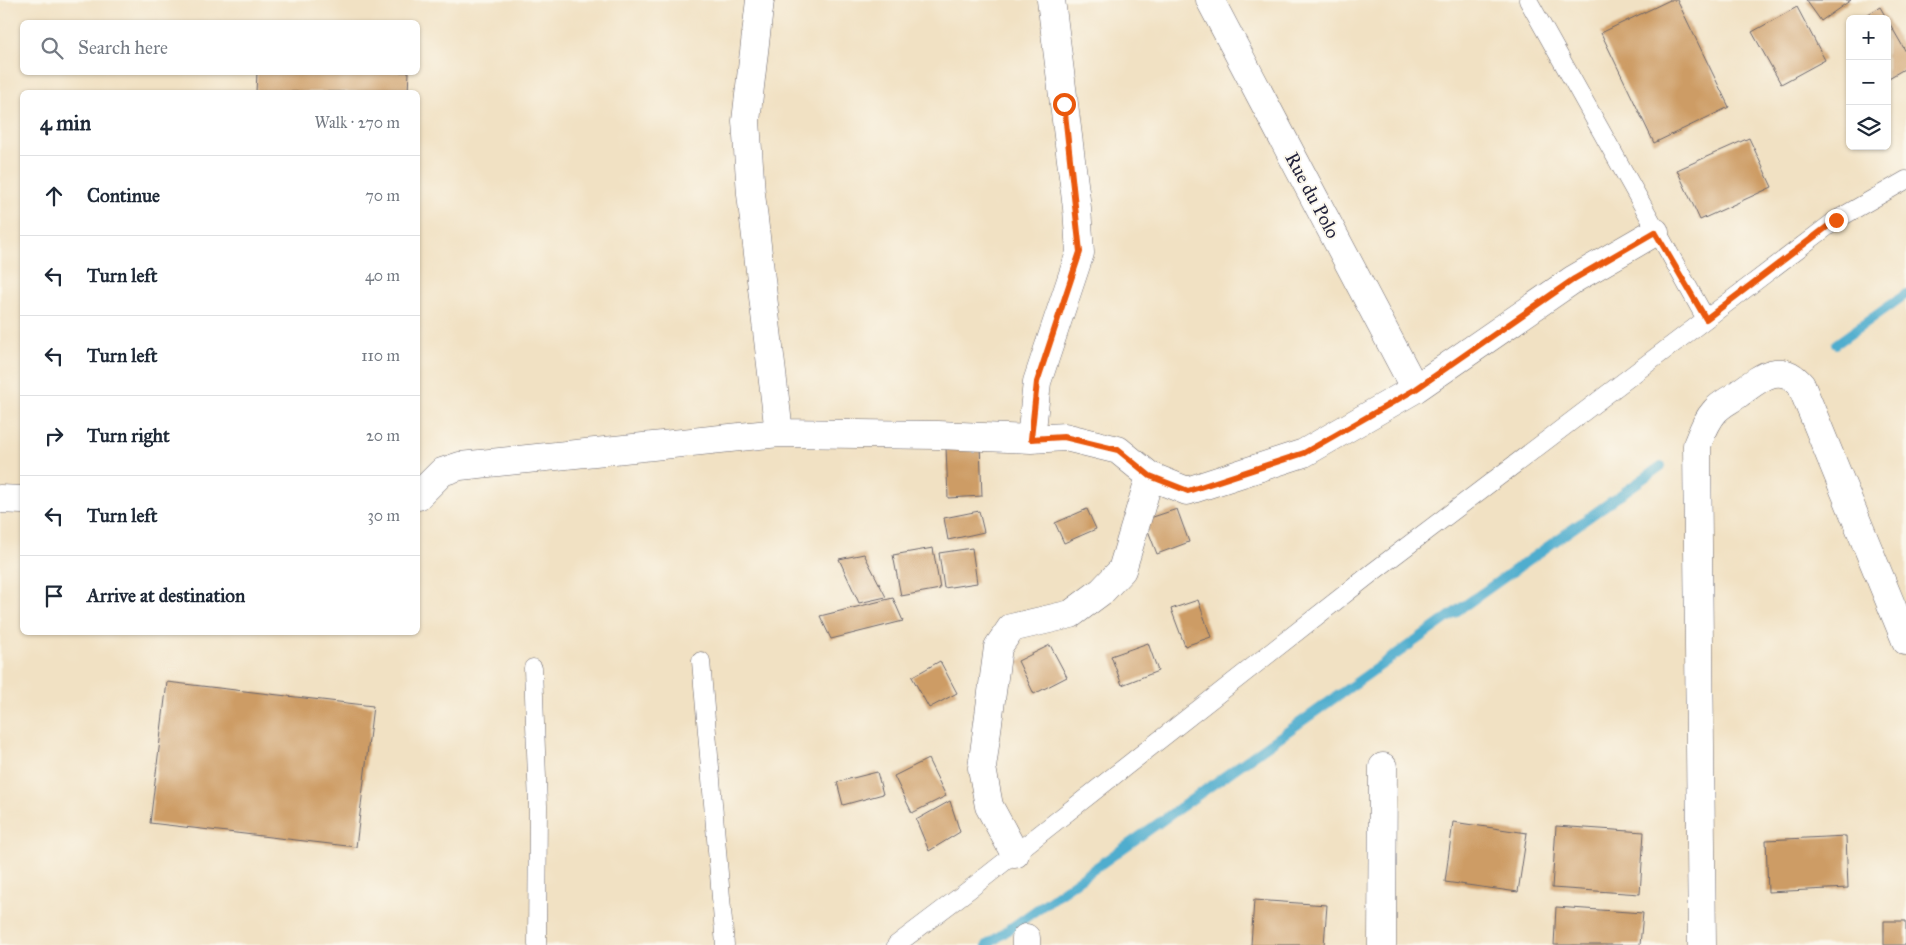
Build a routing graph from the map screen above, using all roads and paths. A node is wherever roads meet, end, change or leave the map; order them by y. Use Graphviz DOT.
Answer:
graph roads {
  1 [pos="760,0"];
  2 [pos="1051,0"];
  3 [pos="1210,0"];
  4 [pos="1528,0"];
  5 [pos="1906,180"];
  6 [pos="1655,232"];
  7 [pos="1706,319"];
  8 [pos="1416,389"];
  9 [pos="779,433"];
  10 [pos="1031,439"];
  11 [pos="1150,476"];
  12 [pos="420,494"];
  13 [pos="0,499"];
  14 [pos="20,500"];
  15 [pos="1906,641"];
  16 [pos="701,661"];
  17 [pos="533,668"];
  18 [pos="1383,767"];
  19 [pos="1015,854"];
  20 [pos="536,945"];
  21 [pos="725,945"];
  22 [pos="896,945"];
  23 [pos="1382,945"];
  24 [pos="1702,945"];
  1 -- 9 [label="street"];
  2 -- 10 [label="street"];
  3 -- 8 [label="street, Rue du Polo"];
  4 -- 6 [label="lane"];
  5 -- 7 [label="lane"];
  6 -- 7 [label="lane"];
  6 -- 8 [label="street"];
  7 -- 19 [label="lane"];
  8 -- 11 [label="street"];
  9 -- 10 [label="street"];
  9 -- 12 [label="street"];
  10 -- 11 [label="street"];
  11 -- 19 [label="street"];
  13 -- 14 [label="street"];
  15 -- 24 [label="street"];
  16 -- 21 [label="lane"];
  17 -- 20 [label="lane"];
  18 -- 23 [label="street"];
  19 -- 22 [label="lane"];
}
